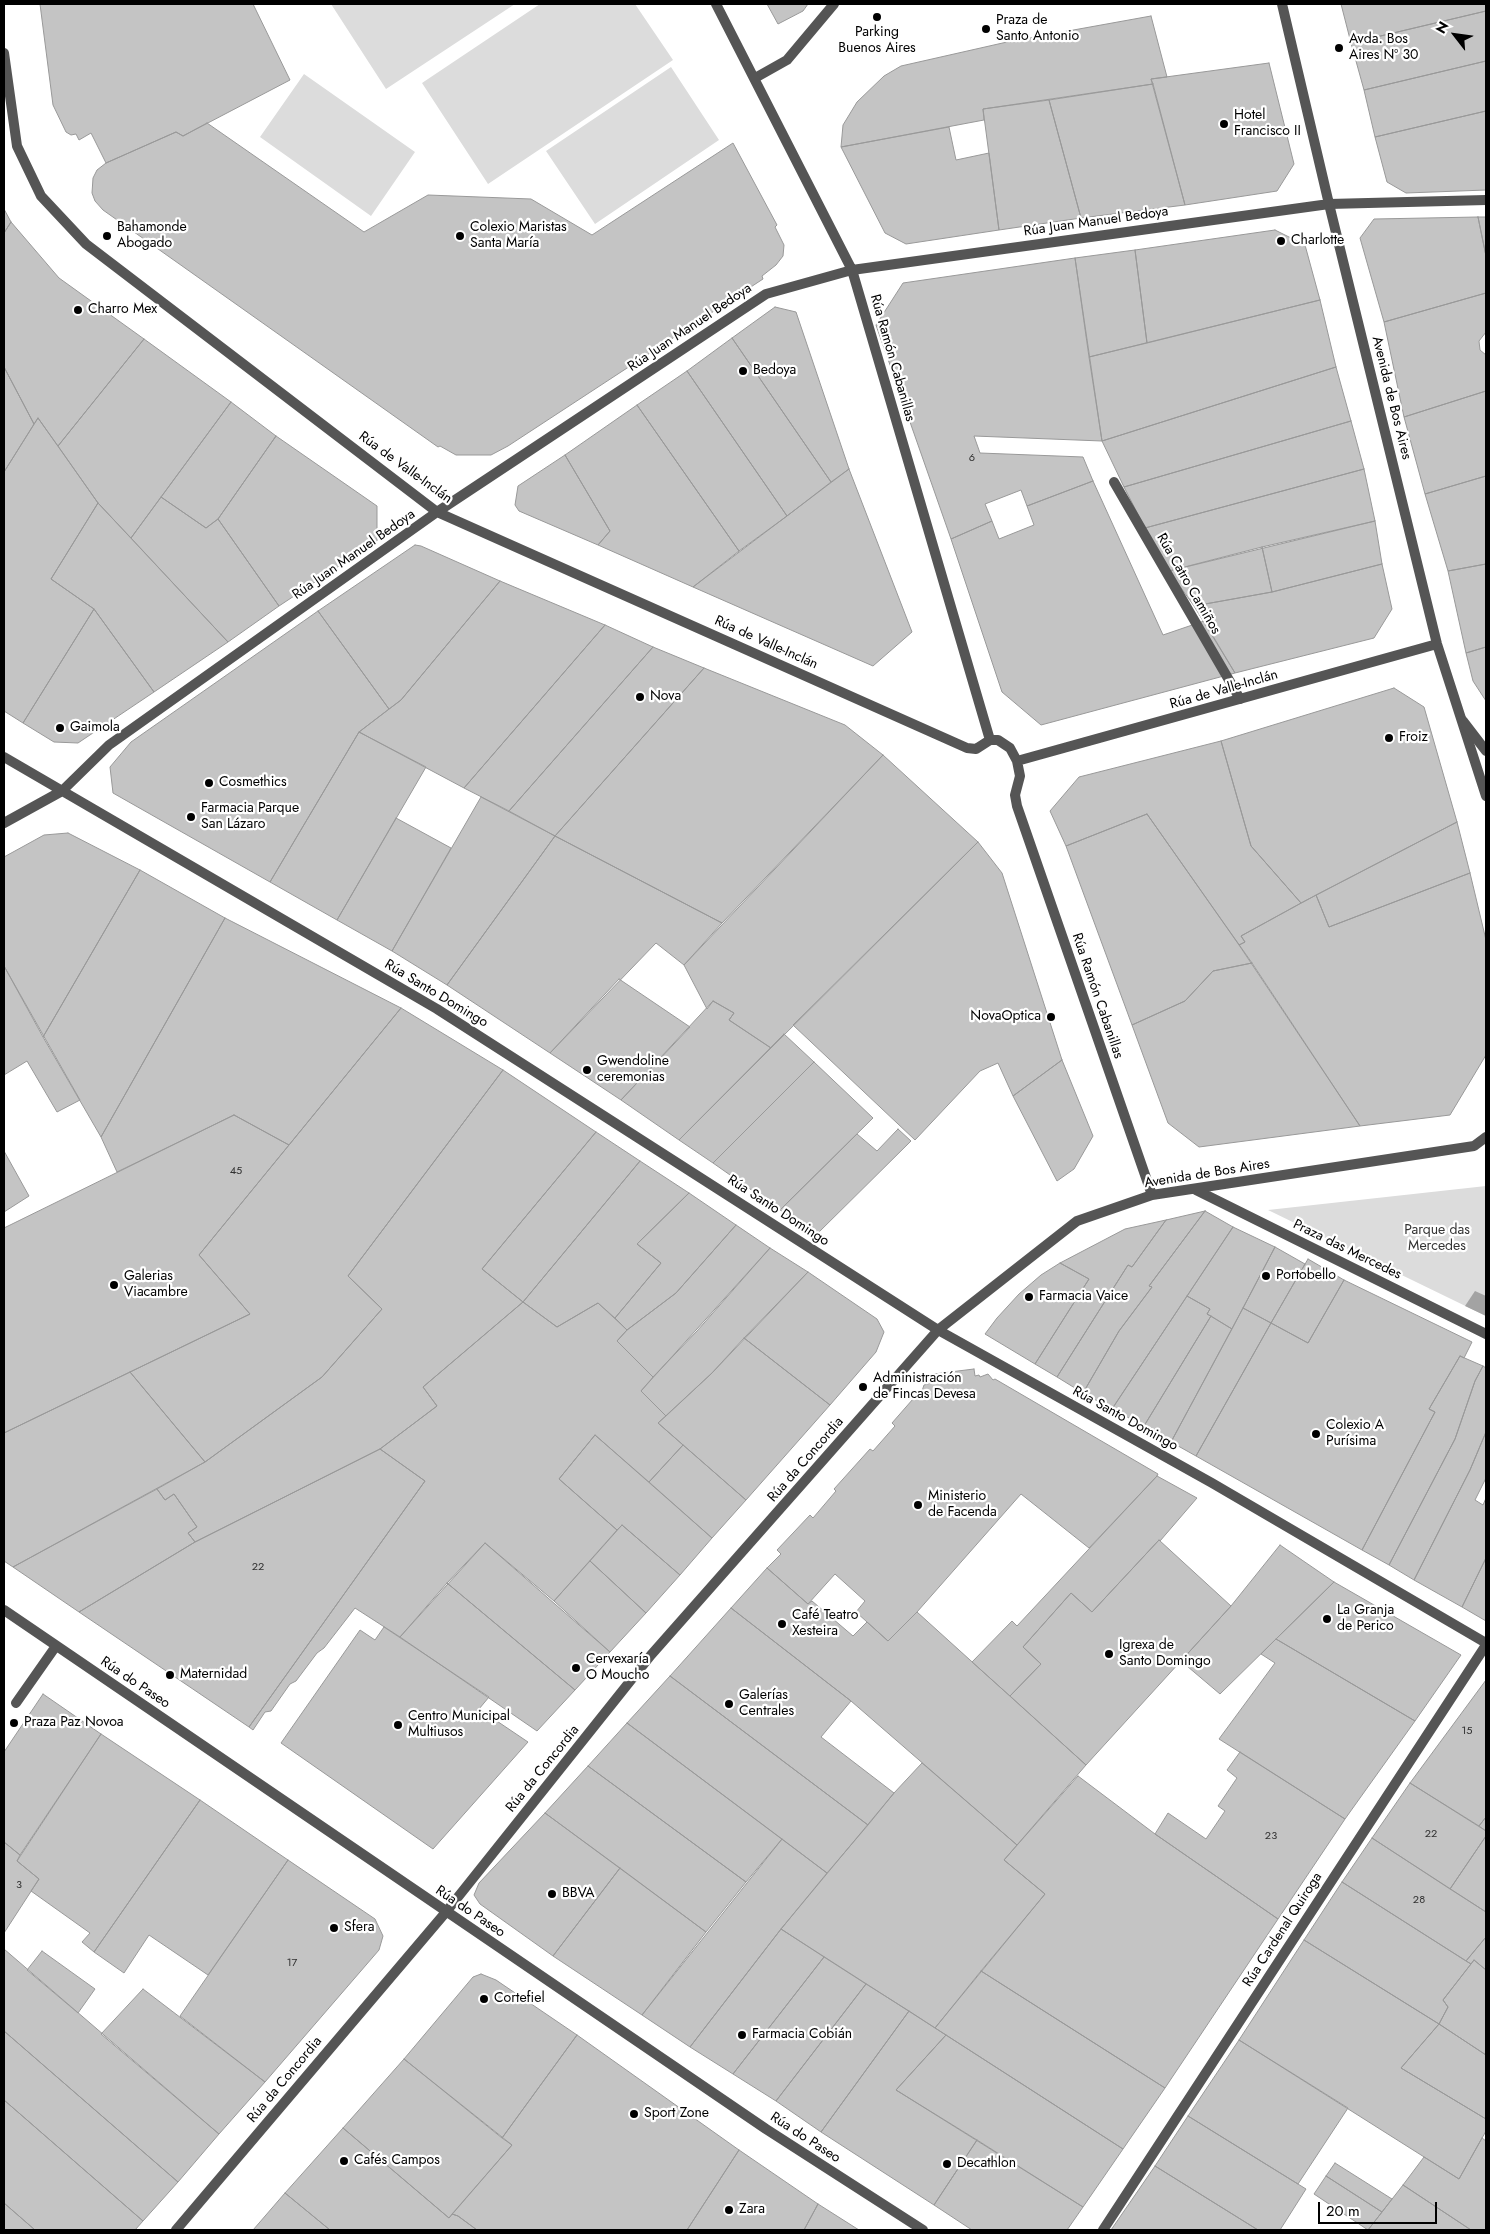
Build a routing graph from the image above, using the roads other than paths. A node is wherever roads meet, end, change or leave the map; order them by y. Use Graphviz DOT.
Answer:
graph roads {
  1 [pos="716,4"];
  2 [pos="834,4"];
  3 [pos="1282,4"];
  4 [pos="4,53"];
  5 [pos="755,78"];
  6 [pos="1486,200"];
  7 [pos="1330,204"];
  8 [pos="852,270"];
  9 [pos="1114,482"];
  10 [pos="437,512"];
  11 [pos="1437,644"];
  12 [pos="1240,699"];
  13 [pos="1463,721"];
  14 [pos="990,740"];
  15 [pos="1486,751"];
  16 [pos="4,757"];
  17 [pos="1017,761"];
  18 [pos="62,791"];
  19 [pos="1486,796"];
  20 [pos="4,823"];
  21 [pos="1486,1137"];
  22 [pos="1196,1190"];
  23 [pos="1152,1196"];
  24 [pos="938,1330"];
  25 [pos="1486,1334"];
  26 [pos="4,1610"];
  27 [pos="1486,1644"];
  28 [pos="56,1646"];
  29 [pos="16,1703"];
  30 [pos="446,1912"];
  31 [pos="176,2230"];
  32 [pos="923,2230"];
  33 [pos="1103,2230"];
  1 -- 5 [label="street, Rúa Ramón Cabanillas"];
  2 -- 5 [label="street"];
  3 -- 7 [label="street, Avenida de Bos Aires"];
  4 -- 10 [label="street, Rúa de Valle-Inclán"];
  5 -- 8 [label="street, Rúa Ramón Cabanillas"];
  6 -- 7 [label="street, Rúa Juan Manuel Bedoya"];
  7 -- 8 [label="street, Rúa Juan Manuel Bedoya"];
  7 -- 11 [label="street, Avenida de Bos Aires"];
  8 -- 10 [label="street, Rúa Juan Manuel Bedoya"];
  8 -- 14 [label="street, Rúa Ramón Cabanillas"];
  9 -- 12 [label="street, Rúa Catro Camiños"];
  10 -- 14 [label="street, Rúa de Valle-Inclán"];
  10 -- 18 [label="street, Rúa Juan Manuel Bedoya"];
  11 -- 12 [label="street, Rúa de Valle-Inclán"];
  11 -- 13 [label="street, Avenida de Bos Aires"];
  12 -- 17 [label="street, Rúa de Valle-Inclán"];
  13 -- 15 [label="street"];
  13 -- 19 [label="street, Avenida de Bos Aires"];
  14 -- 17 [label="street"];
  16 -- 18 [label="street, Rúa Santo Domingo"];
  17 -- 23 [label="street, Rúa Ramón Cabanillas"];
  18 -- 20 [label="street, Rúa Juan Manuel Bedoya"];
  18 -- 24 [label="street, Rúa Santo Domingo"];
  21 -- 22 [label="street, Avenida de Bos Aires"];
  22 -- 23 [label="street, Avenida de Bos Aires"];
  22 -- 25 [label="street, Praza das Mercedes"];
  23 -- 24 [label="street, Avenida de Bos Aires"];
  24 -- 27 [label="street, Rúa Santo Domingo"];
  24 -- 30 [label="street, Rúa da Concordia"];
  26 -- 28 [label="street, Rúa do Paseo"];
  27 -- 33 [label="street, Rúa Cardenal Quiroga"];
  28 -- 29 [label="street"];
  28 -- 30 [label="street, Rúa do Paseo"];
  30 -- 31 [label="street, Rúa da Concordia"];
  30 -- 32 [label="street, Rúa do Paseo"];
}
